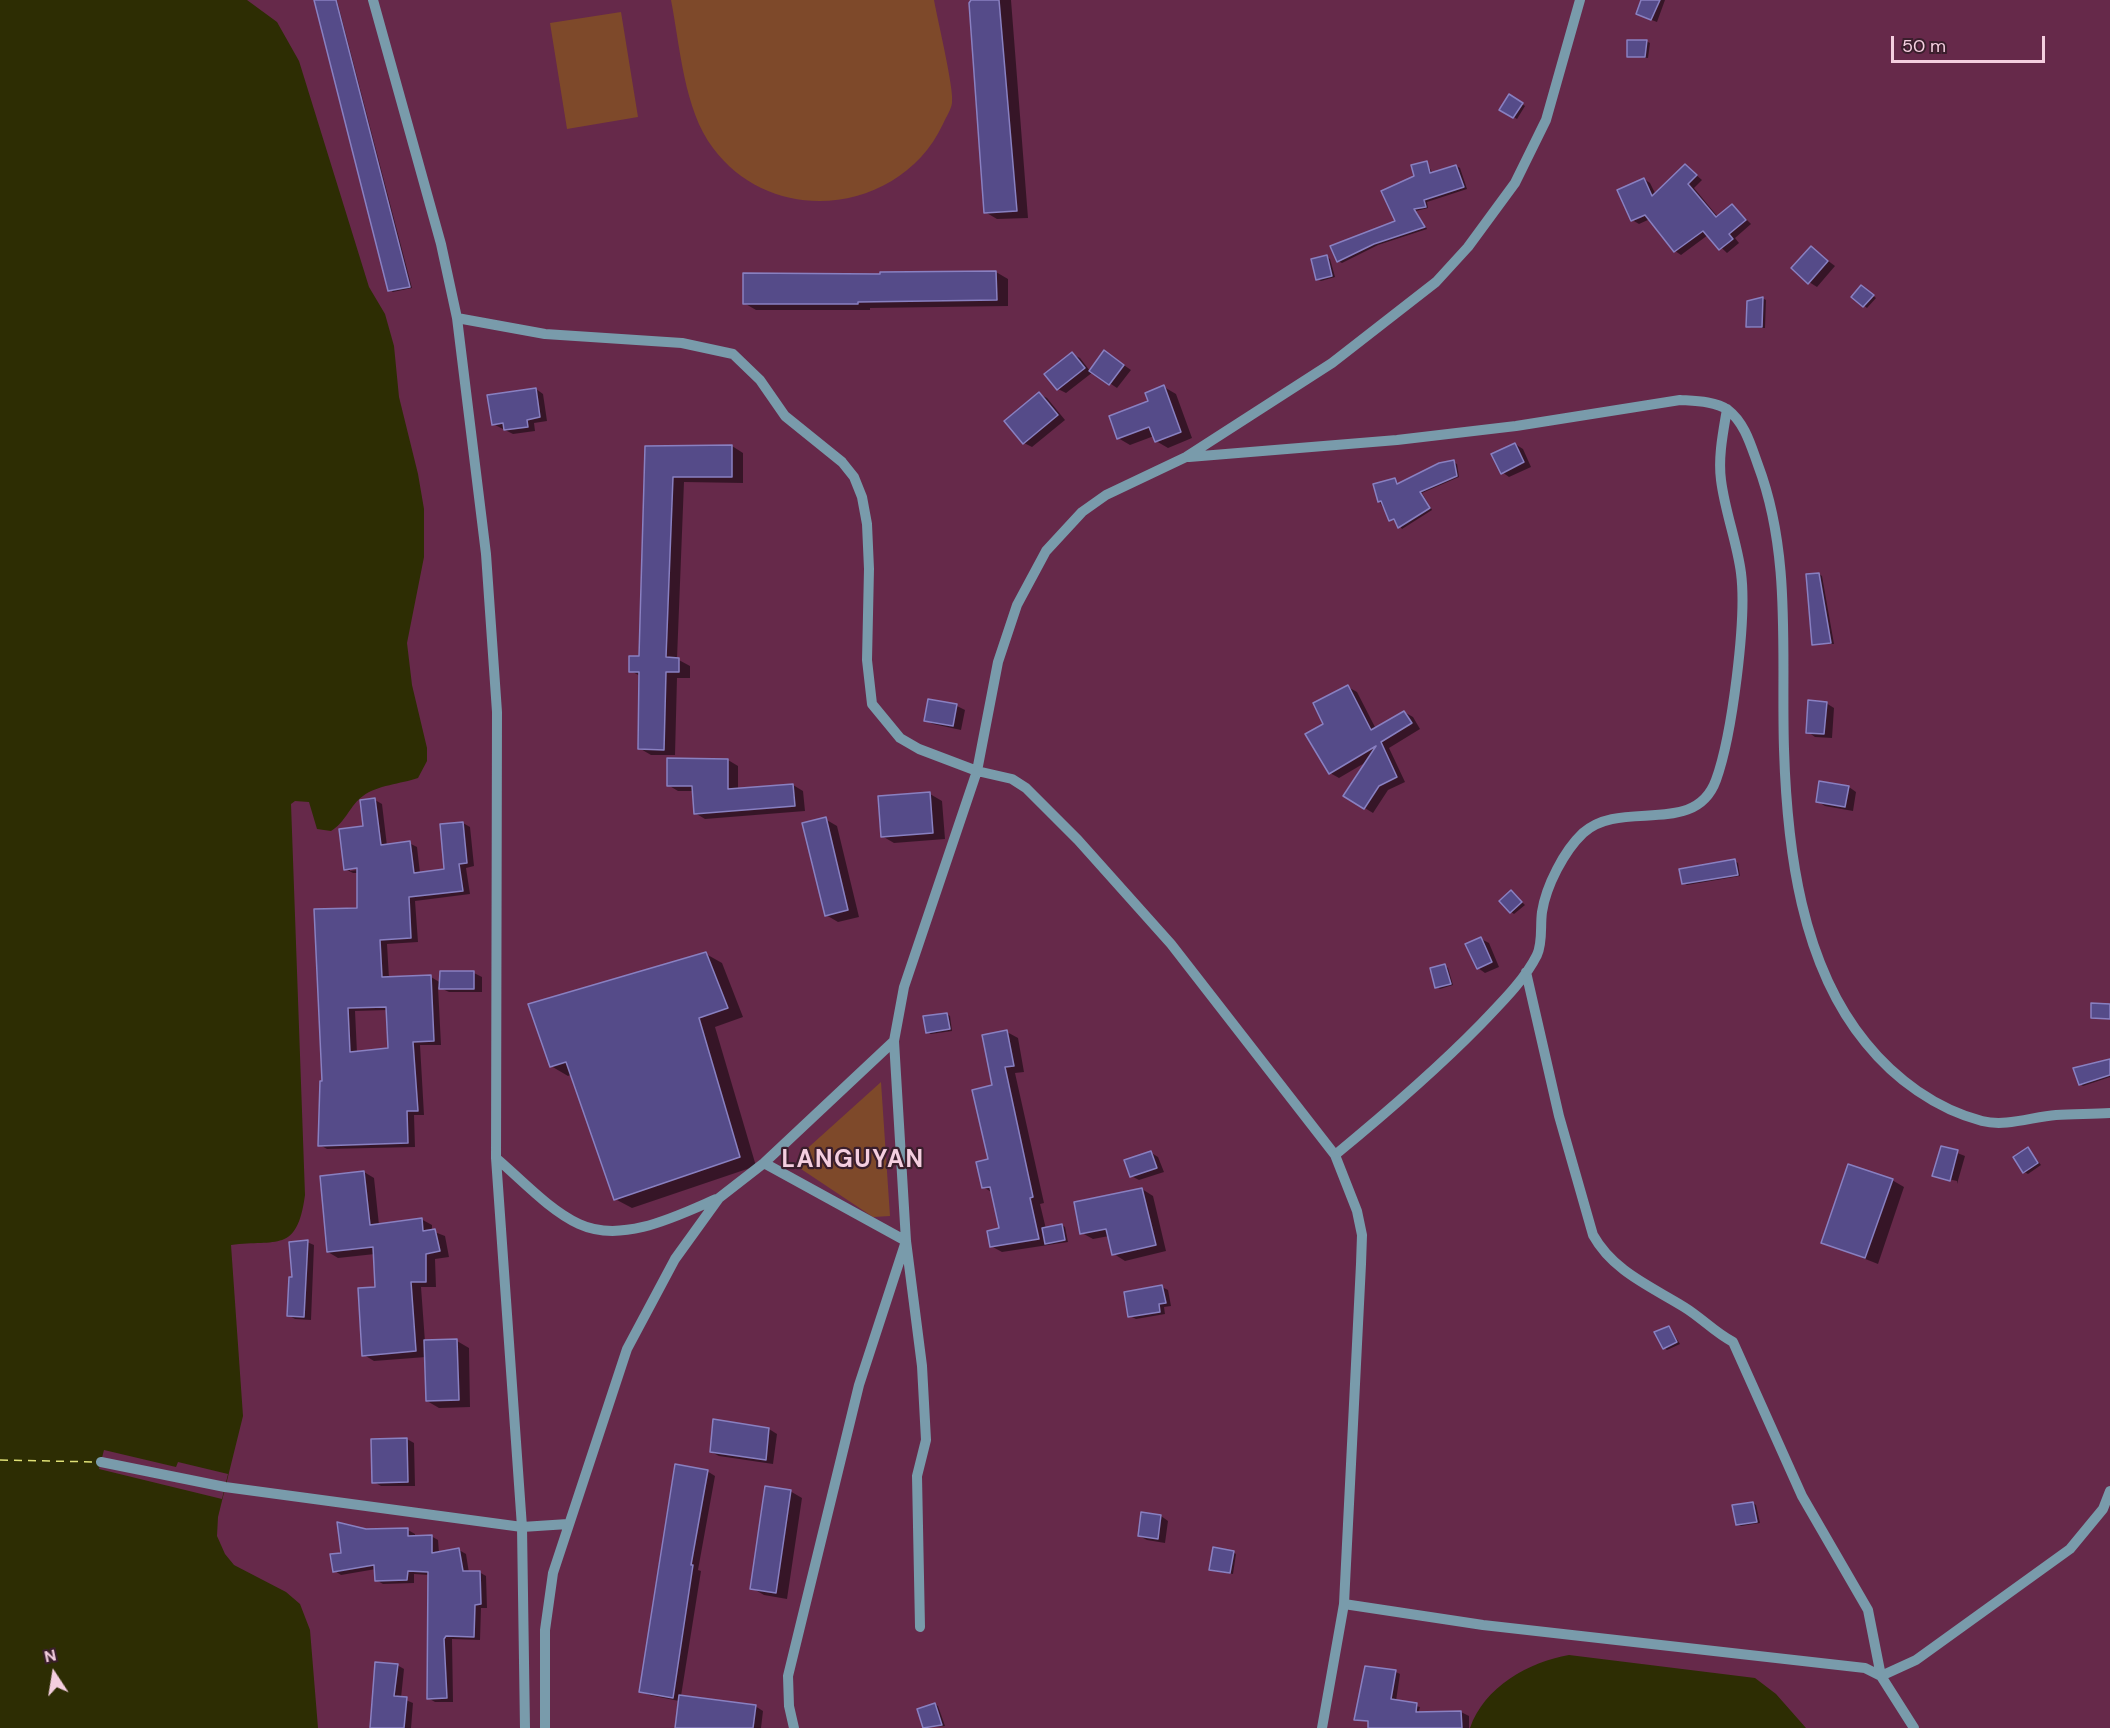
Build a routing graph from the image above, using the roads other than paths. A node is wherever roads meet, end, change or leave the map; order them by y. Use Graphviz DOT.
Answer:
graph roads {
  1 [pos="373,0"];
  2 [pos="1580,0"];
  3 [pos="457,318"];
  4 [pos="1727,409"];
  5 [pos="1186,457"];
  6 [pos="977,771"];
  7 [pos="1526,972"];
  8 [pos="894,1041"];
  9 [pos="2110,1113"];
  10 [pos="1335,1155"];
  11 [pos="496,1158"];
  12 [pos="764,1163"];
  13 [pos="719,1198"];
  14 [pos="906,1241"];
  15 [pos="101,1462"];
  16 [pos="2110,1491"];
  17 [pos="568,1524"];
  18 [pos="522,1527"];
  19 [pos="1344,1604"];
  20 [pos="920,1627"];
  21 [pos="524,1630"];
  22 [pos="545,1630"];
  23 [pos="1881,1676"];
  24 [pos="525,1728"];
  25 [pos="545,1728"];
  26 [pos="794,1728"];
  27 [pos="1322,1728"];
  28 [pos="1914,1728"];
  1 -- 3 [label="street"];
  2 -- 5 [label="street"];
  3 -- 6 [label="street"];
  3 -- 11 [label="street"];
  4 -- 5 [label="street"];
  4 -- 7 [label="street"];
  4 -- 9 [label="street"];
  5 -- 6 [label="street"];
  6 -- 8 [label="street"];
  6 -- 10 [label="street"];
  7 -- 10 [label="street"];
  7 -- 23 [label="street"];
  8 -- 12 [label="street"];
  8 -- 14 [label="street"];
  10 -- 19 [label="street"];
  11 -- 13 [label="street"];
  11 -- 18 [label="street"];
  12 -- 13 [label="street"];
  12 -- 14 [label="street"];
  13 -- 17 [label="street"];
  14 -- 20 [label="street"];
  14 -- 26 [label="street"];
  15 -- 18 [label="street"];
  16 -- 23 [label="street"];
  17 -- 18 [label="street"];
  17 -- 22 [label="street"];
  18 -- 21 [label="street"];
  19 -- 23 [label="street"];
  19 -- 27 [label="street"];
  21 -- 22 [label="street"];
  21 -- 24 [label="street"];
  22 -- 25 [label="street"];
  23 -- 28 [label="street"];
}
